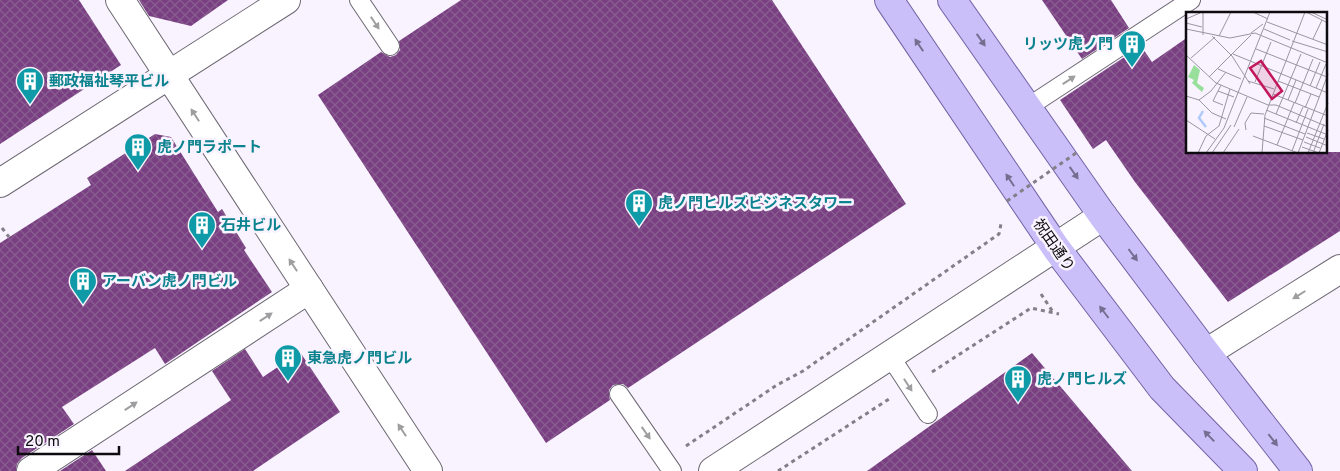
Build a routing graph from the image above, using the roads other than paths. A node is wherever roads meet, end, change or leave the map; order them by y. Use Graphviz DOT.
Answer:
graph roads {
  1 [pos="120,0"];
  2 [pos="286,0"];
  3 [pos="359,0"];
  4 [pos="889,0"];
  5 [pos="952,0"];
  6 [pos="1191,0"];
  7 [pos="390,46"];
  8 [pos="169,75"];
  9 [pos="1028,107"];
  10 [pos="0,183"];
  11 [pos="1103,216"];
  12 [pos="1056,248"];
  13 [pos="1340,269"];
  14 [pos="309,288"];
  15 [pos="1206,353"];
  16 [pos="890,356"];
  17 [pos="619,394"];
  18 [pos="928,414"];
  19 [pos="668,466"];
  20 [pos="731,466"];
  21 [pos="32,471"];
  22 [pos="428,471"];
  23 [pos="1243,471"];
  24 [pos="1298,471"];
  1 -- 8 [label="street"];
  2 -- 8 [label="street"];
  3 -- 7 [label="lane, one-way"];
  12 -- 4 [label="main road, 祝田通り, one-way"];
  5 -- 9 [label="main road, one-way"];
  9 -- 6 [label="lane, one-way"];
  8 -- 10 [label="street"];
  14 -- 8 [label="street, one-way"];
  9 -- 11 [label="main road, one-way"];
  11 -- 12 [label="street"];
  11 -- 15 [label="main road, one-way"];
  12 -- 16 [label="street"];
  23 -- 12 [label="main road, 祝田通り, one-way"];
  13 -- 15 [label="street, one-way"];
  21 -- 14 [label="street, one-way"];
  22 -- 14 [label="street, one-way"];
  15 -- 24 [label="main road, one-way"];
  16 -- 18 [label="lane, one-way"];
  16 -- 20 [label="street"];
  17 -- 19 [label="lane, one-way"];
}
